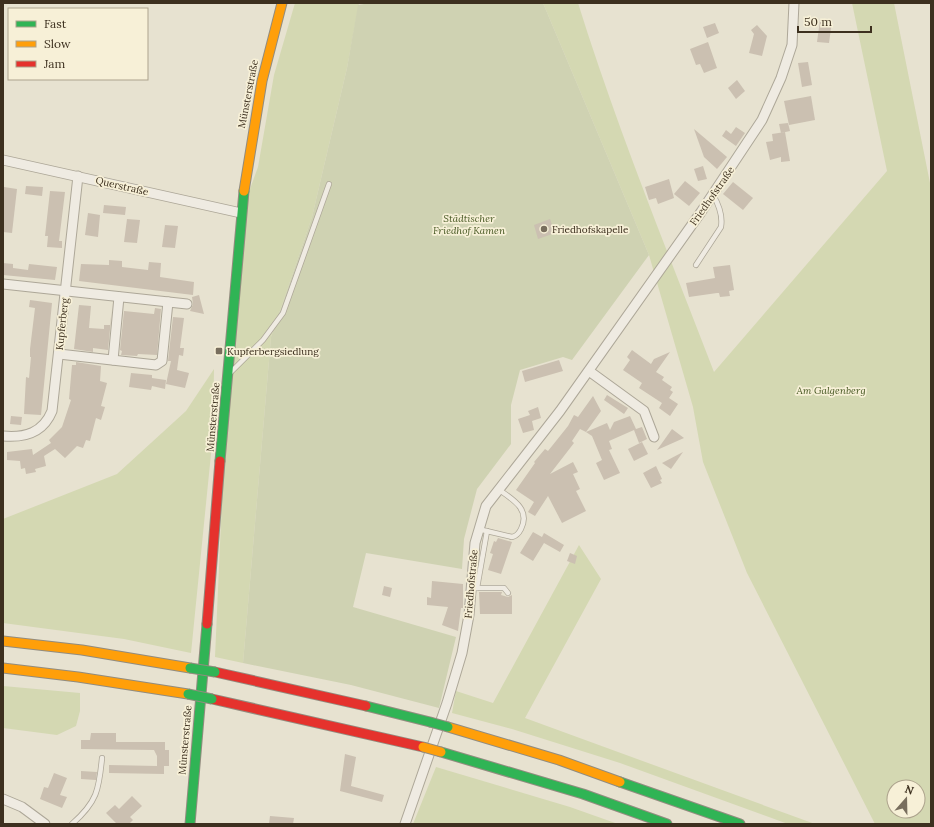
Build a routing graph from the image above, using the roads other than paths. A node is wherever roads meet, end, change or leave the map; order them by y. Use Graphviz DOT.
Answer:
graph roads {
  1 [pos="282,3"];
  2 [pos="794,3"];
  3 [pos="3,160"];
  4 [pos="78,176"];
  5 [pos="329,184"];
  6 [pos="713,195"];
  7 [pos="241,213"];
  8 [pos="696,265"];
  9 [pos="3,284"];
  10 [pos="66,290"];
  11 [pos="120,297"];
  12 [pos="168,302"];
  13 [pos="186,304"];
  14 [pos="59,354"];
  15 [pos="113,360"];
  16 [pos="589,371"];
  17 [pos="228,376"];
  18 [pos="3,436"];
  19 [pos="654,437"];
  20 [pos="498,489"];
  21 [pos="478,528"];
  22 [pos="488,532"];
  23 [pos="474,588"];
  24 [pos="508,593"];
  25 [pos="3,641"];
  26 [pos="3,668"];
  27 [pos="102,758"];
  28 [pos="3,799"];
  29 [pos="45,824"];
  30 [pos="72,824"];
  31 [pos="190,824"];
  32 [pos="405,824"];
  33 [pos="667,824"];
  34 [pos="740,824"];
  1 -- 7 [label="main road, Münsterstraße"];
  2 -- 6 [label="street, Friedhofstraße"];
  3 -- 4 [label="street, Querstraße"];
  4 -- 7 [label="street, Querstraße"];
  4 -- 10 [label="street, Kupferberg"];
  5 -- 17 [label="lane"];
  6 -- 8 [label="lane"];
  6 -- 16 [label="street, Friedhofstraße"];
  7 -- 17 [label="main road, Münsterstraße"];
  9 -- 10 [label="street"];
  10 -- 11 [label="street"];
  10 -- 14 [label="street, Kupferberg"];
  11 -- 12 [label="street"];
  11 -- 15 [label="street"];
  12 -- 13 [label="street"];
  12 -- 15 [label="street"];
  14 -- 15 [label="street"];
  14 -- 18 [label="street, Kupferberg"];
  16 -- 19 [label="street"];
  16 -- 20 [label="street, Friedhofstraße"];
  17 -- 31 [label="main road, Münsterstraße"];
  20 -- 21 [label="street, Friedhofstraße"];
  20 -- 22 [label="lane"];
  21 -- 22 [label="lane"];
  21 -- 23 [label="street, Friedhofstraße"];
  22 -- 23 [label="lane"];
  23 -- 24 [label="lane"];
  23 -- 32 [label="street, Friedhofstraße"];
  25 -- 34 [label="main road, bridge"];
  26 -- 33 [label="main road, bridge"];
  27 -- 30 [label="lane"];
  28 -- 29 [label="street"];
}
